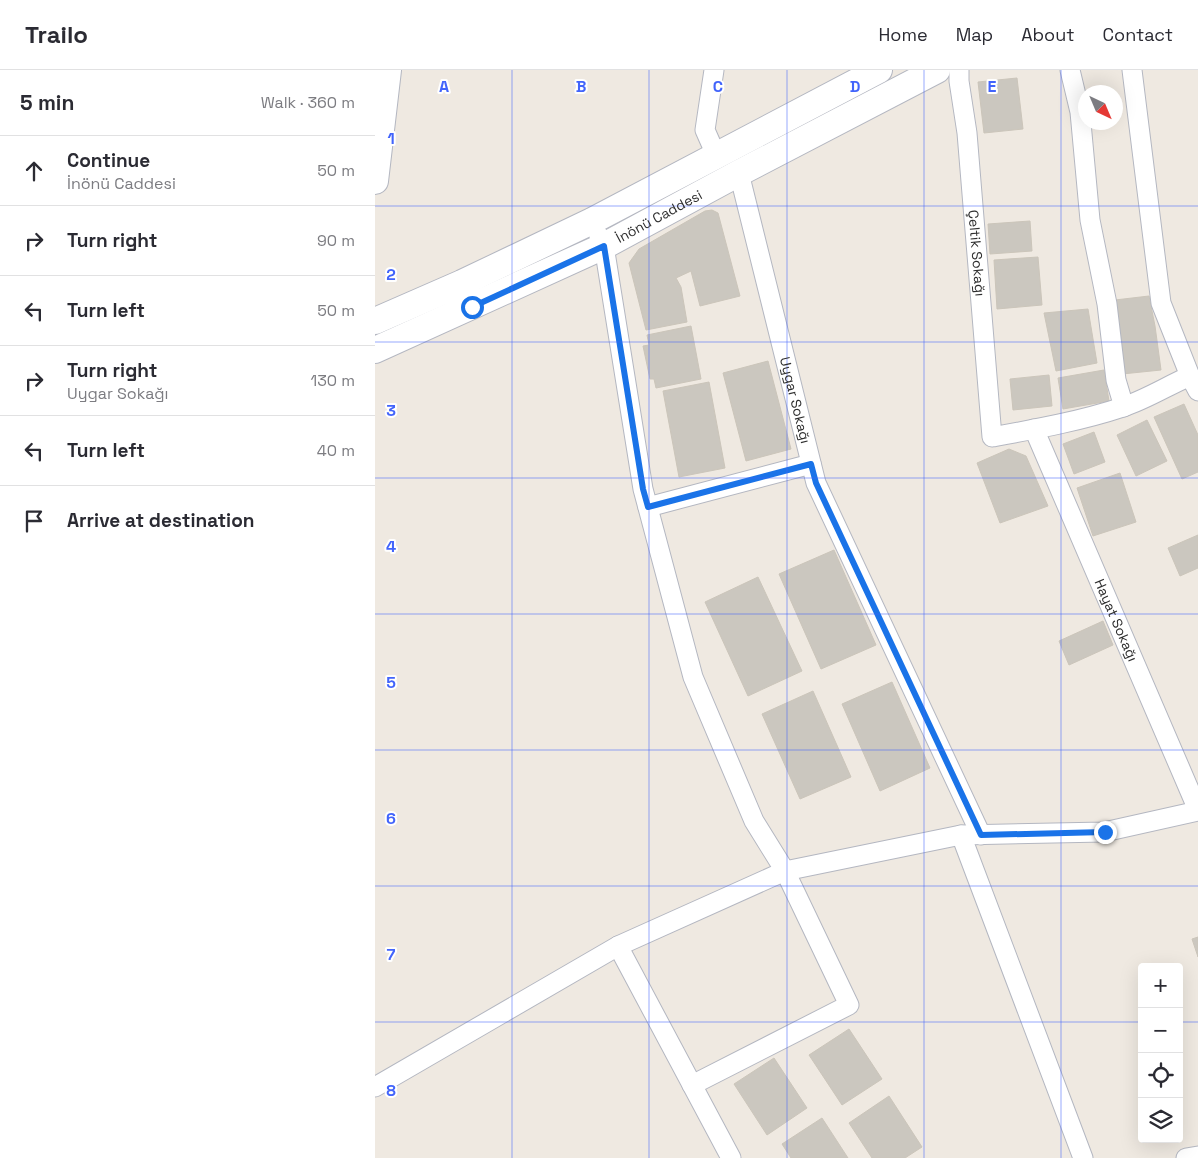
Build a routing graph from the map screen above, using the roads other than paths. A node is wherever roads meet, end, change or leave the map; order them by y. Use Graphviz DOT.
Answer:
graph roads {
  1 [pos="388,70"];
  2 [pos="714,70"];
  3 [pos="879,70"];
  4 [pos="937,70"];
  5 [pos="959,70"];
  6 [pos="1070,70"];
  7 [pos="1131,70"];
  8 [pos="716,155"];
  9 [pos="739,173"];
  10 [pos="375,182"];
  11 [pos="591,221"];
  12 [pos="604,246"];
  13 [pos="462,283"];
  14 [pos="472,307"];
  15 [pos="376,316"];
  16 [pos="375,350"];
  17 [pos="1194,384"];
  18 [pos="1124,407"];
  19 [pos="1034,429"];
  20 [pos="811,464"];
  21 [pos="648,507"];
  22 [pos="1198,810"];
  23 [pos="961,835"];
  24 [pos="981,835"];
  25 [pos="785,871"];
  26 [pos="618,946"];
  27 [pos="692,1084"];
  28 [pos="375,1087"];
  29 [pos="1198,1156"];
  30 [pos="731,1158"];
  31 [pos="1083,1158"];
  32 [pos="1186,1158"];
  1 -- 10 [label="main road"];
  2 -- 8 [label="street"];
  3 -- 8 [label="main road"];
  4 -- 9 [label="main road, İnönü Caddesi"];
  5 -- 19 [label="street, Çeltik Sokağı"];
  6 -- 18 [label="street"];
  7 -- 17 [label="street"];
  8 -- 11 [label="main road"];
  9 -- 12 [label="main road, İnönü Caddesi"];
  9 -- 20 [label="street, Uygar Sokağı"];
  11 -- 12 [label="street"];
  11 -- 13 [label="main road"];
  12 -- 14 [label="main road, İnönü Caddesi"];
  12 -- 21 [label="street"];
  13 -- 14 [label="main road"];
  13 -- 15 [label="main road"];
  14 -- 16 [label="main road, İnönü Caddesi"];
  17 -- 18 [label="street"];
  18 -- 19 [label="street"];
  19 -- 22 [label="street, Hayat Sokağı"];
  20 -- 21 [label="street"];
  20 -- 24 [label="street, Uygar Sokağı"];
  21 -- 25 [label="street"];
  22 -- 24 [label="street"];
  23 -- 24 [label="street"];
  23 -- 25 [label="street"];
  23 -- 31 [label="street"];
  25 -- 26 [label="street"];
  25 -- 27 [label="street"];
  26 -- 27 [label="street"];
  26 -- 28 [label="street"];
  27 -- 30 [label="street"];
  29 -- 32 [label="street"];
}
